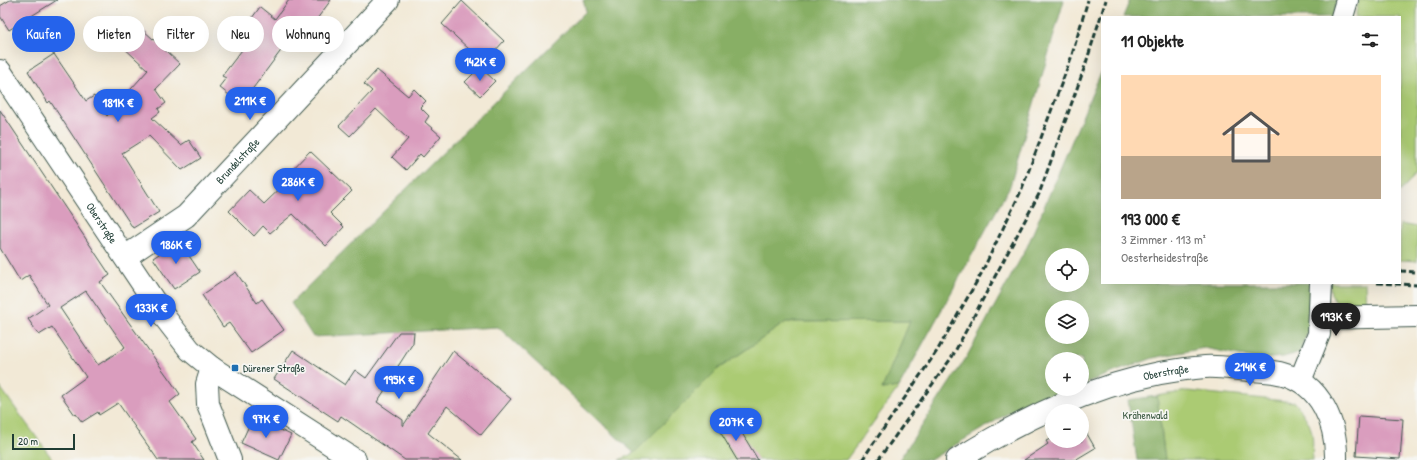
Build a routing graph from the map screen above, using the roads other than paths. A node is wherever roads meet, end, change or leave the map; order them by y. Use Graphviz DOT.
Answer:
graph roads {
  1 [pos="388,0"];
  2 [pos="1346,0"];
  3 [pos="1342,16"];
  4 [pos="0,71"];
  5 [pos="125,257"];
  6 [pos="1321,284"];
  7 [pos="1417,316"];
  8 [pos="1320,318"];
  9 [pos="212,368"];
  10 [pos="1300,381"];
  11 [pos="230,460"];
  12 [pos="355,460"];
  13 [pos="957,460"];
  14 [pos="1336,460"];
  1 -- 5 [label="street, Brundelstraße"];
  2 -- 3 [label="street"];
  4 -- 5 [label="street, Oberstraße"];
  5 -- 9 [label="street, Oberstraße"];
  6 -- 8 [label="street"];
  7 -- 8 [label="street"];
  8 -- 10 [label="street"];
  9 -- 11 [label="street"];
  9 -- 12 [label="street, Oberstraße"];
  10 -- 13 [label="street, Oberstraße"];
  10 -- 14 [label="street, Oberstraße"];
}
